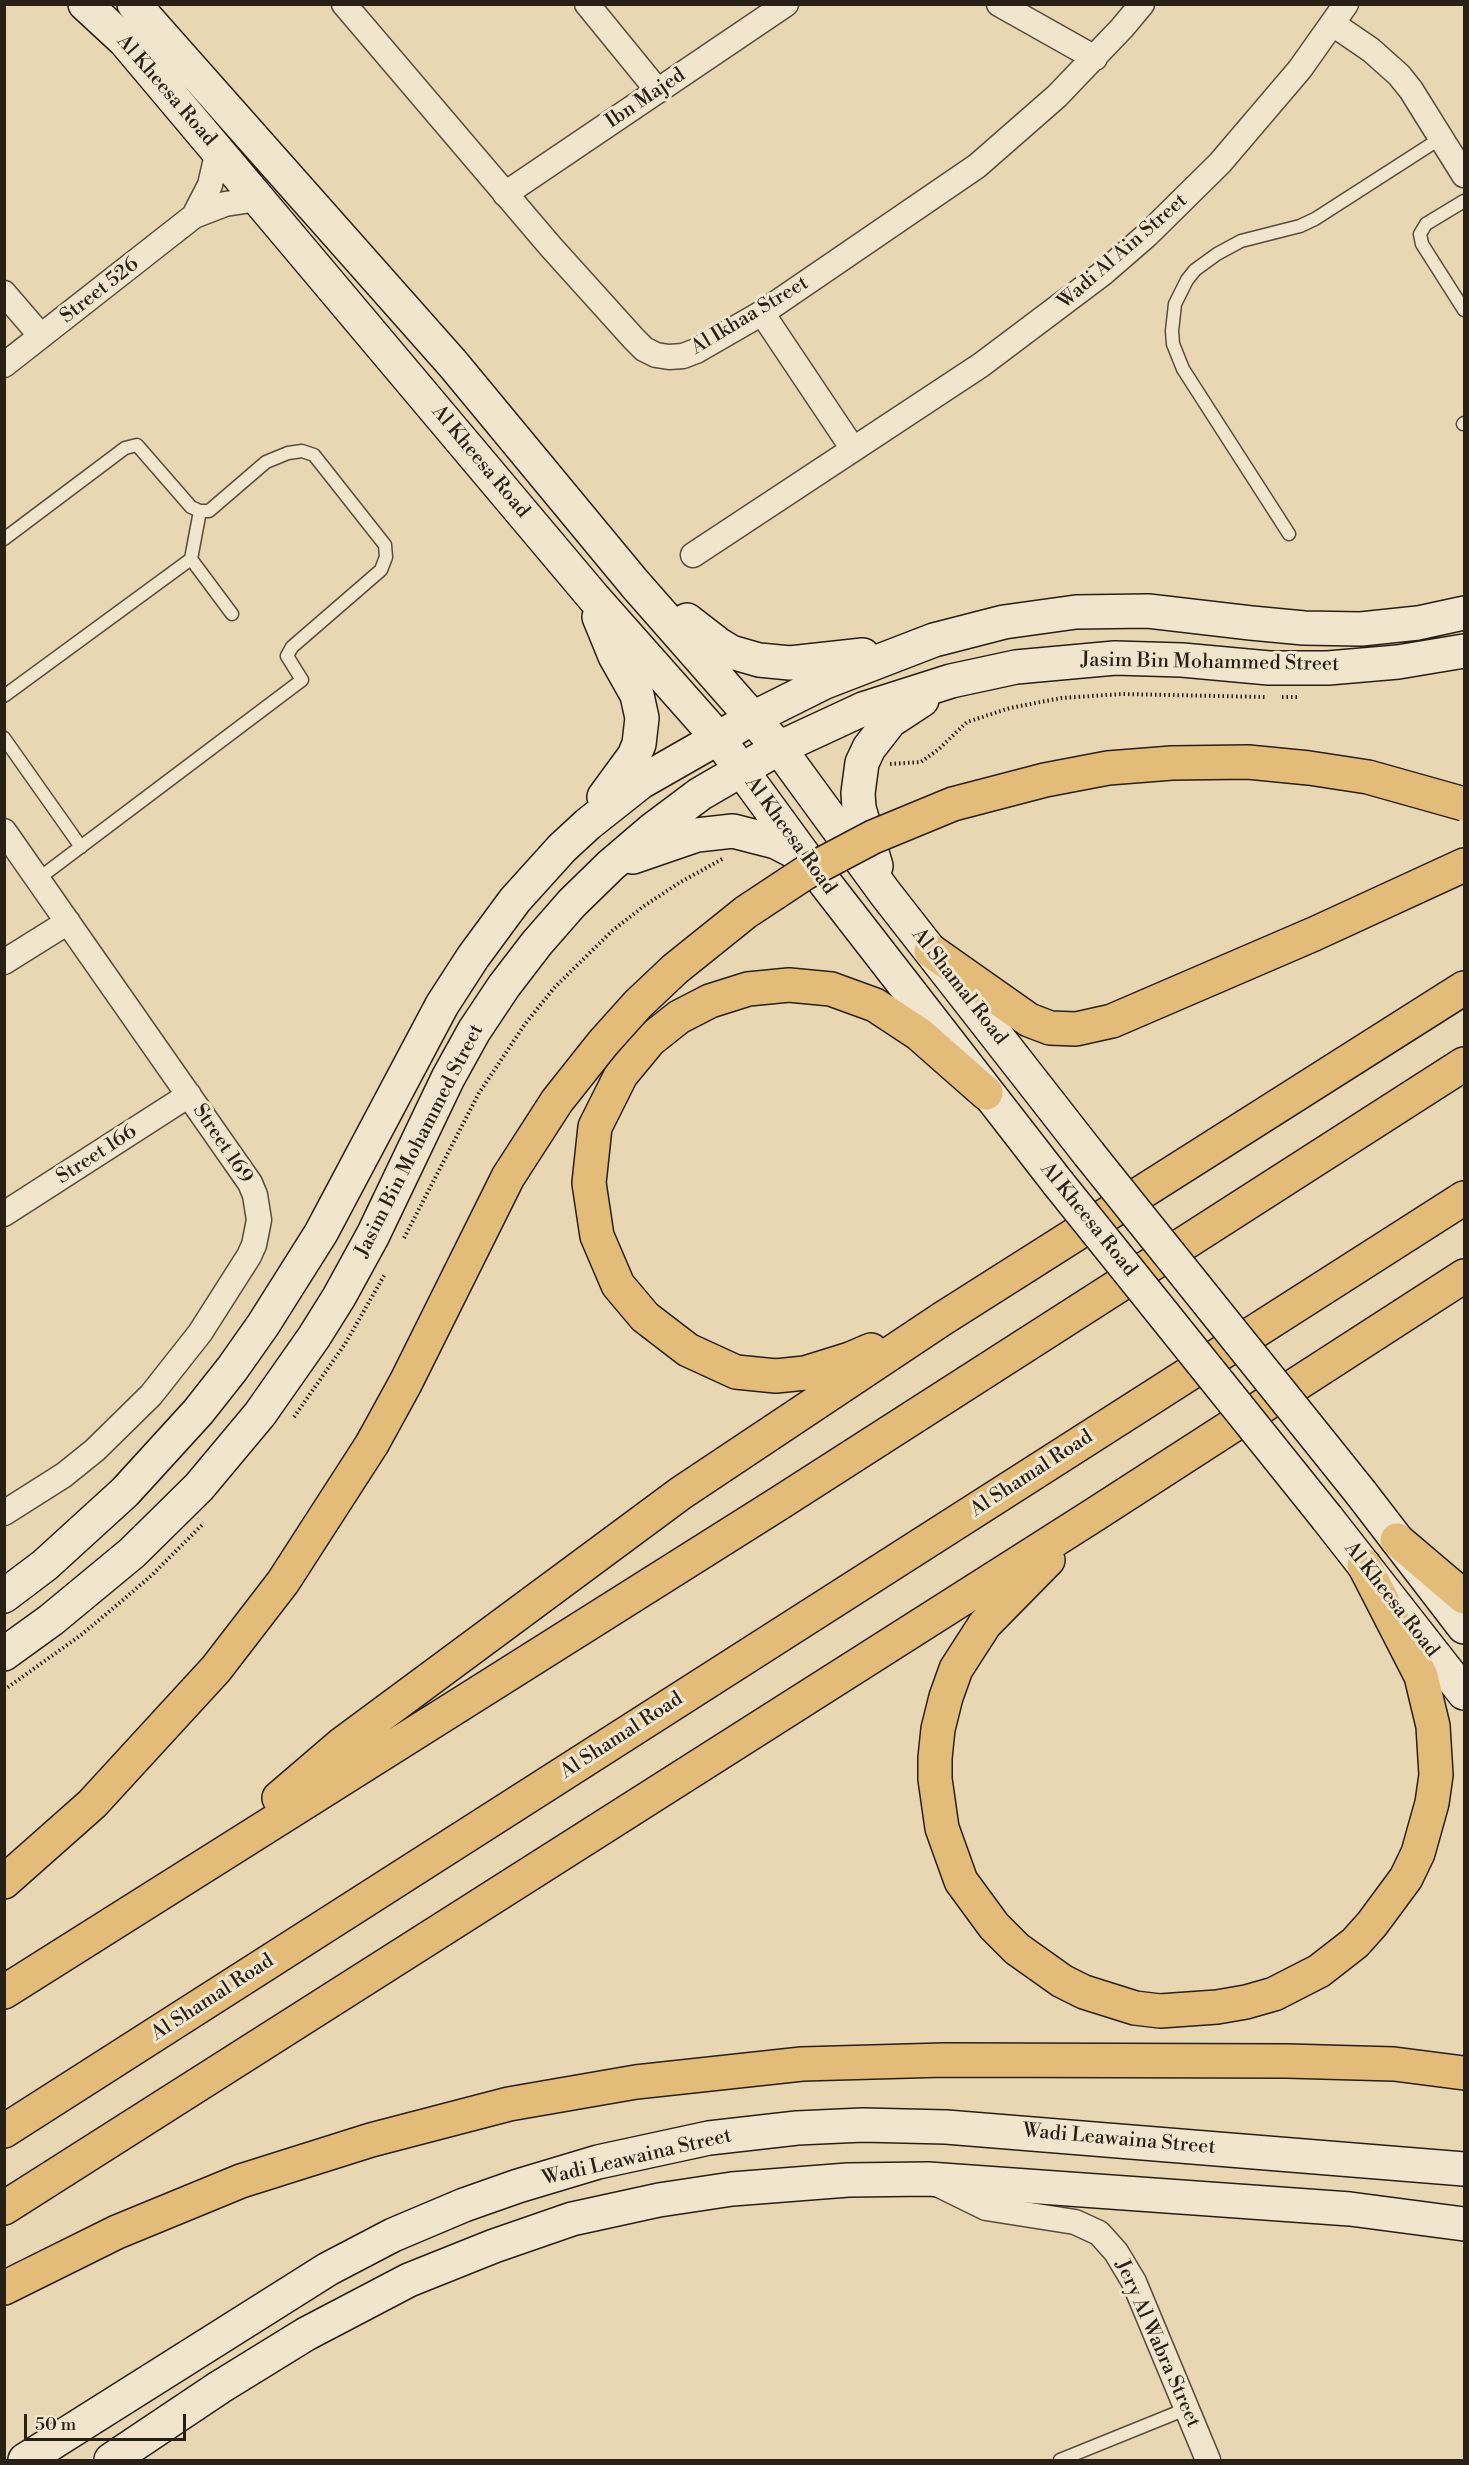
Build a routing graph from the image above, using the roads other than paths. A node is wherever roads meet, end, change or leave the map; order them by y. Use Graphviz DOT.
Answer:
graph roads {
  1 [pos="85,4"];
  2 [pos="134,4"];
  3 [pos="344,4"];
  4 [pos="587,4"];
  5 [pos="786,4"];
  6 [pos="999,4"];
  7 [pos="1142,4"];
  8 [pos="1339,14"];
  9 [pos="1095,58"];
  10 [pos="658,91"];
  11 [pos="1441,138"];
  12 [pos="218,150"];
  13 [pos="1464,175"];
  14 [pos="505,194"];
  15 [pos="258,199"];
  16 [pos="1464,201"];
  17 [pos="194,216"];
  18 [pos="4,293"];
  19 [pos="1464,310"];
  20 [pos="762,313"];
  21 [pos="41,336"];
  22 [pos="4,365"];
  23 [pos="853,449"];
  24 [pos="200,511"];
  25 [pos="1288,534"];
  26 [pos="4,539"];
  27 [pos="693,555"];
  28 [pos="191,559"];
  29 [pos="635,584"];
  30 [pos="594,598"];
  31 [pos="1464,613"];
  32 [pos="232,614"];
  33 [pos="1464,651"];
  34 [pos="901,652"];
  35 [pos="951,681"];
  36 [pos="4,696"];
  37 [pos="753,718"];
  38 [pos="4,738"];
  39 [pos="718,738"];
  40 [pos="779,748"];
  41 [pos="741,769"];
  42 [pos="1464,804"];
  43 [pos="588,824"];
  44 [pos="4,831"];
  45 [pos="81,847"];
  46 [pos="805,857"];
  47 [pos="611,865"];
  48 [pos="1464,865"];
  49 [pos="38,879"];
  50 [pos="885,893"];
  51 [pos="68,922"];
  52 [pos="931,951"];
  53 [pos="4,962"];
  54 [pos="1464,988"];
  55 [pos="1464,1064"];
  56 [pos="986,1093"];
  57 [pos="189,1095"];
  58 [pos="1464,1198"];
  59 [pos="4,1214"];
  60 [pos="1460,1280"];
  61 [pos="942,1319"];
  62 [pos="1361,1492"];
  63 [pos="4,1513"];
  64 [pos="1094,1515"];
  65 [pos="1397,1540"];
  66 [pos="1364,1565"];
  67 [pos="4,1596"];
  68 [pos="1464,1597"];
  69 [pos="1464,1627"];
  70 [pos="4,1654"];
  71 [pos="1464,1693"];
  72 [pos="253,1833"];
  73 [pos="4,1882"];
  74 [pos="4,1992"];
  75 [pos="1464,2073"];
  76 [pos="4,2131"];
  77 [pos="1464,2169"];
  78 [pos="928,2179"];
  79 [pos="4,2208"];
  80 [pos="1350,2209"];
  81 [pos="1464,2210"];
  82 [pos="1464,2224"];
  83 [pos="4,2288"];
  84 [pos="1186,2409"];
  85 [pos="25,2460"];
  86 [pos="111,2460"];
  87 [pos="1060,2460"];
  88 [pos="1208,2460"];
  1 -- 12 [label="main road, Al Kheesa Road"];
  2 -- 29 [label="main road, Al Kheesa Road"];
  3 -- 14 [label="street, Al Ikhaa Street"];
  4 -- 10 [label="street"];
  5 -- 10 [label="street, Ibn Majed"];
  6 -- 9 [label="street"];
  7 -- 9 [label="street, Al Ikhaa Street"];
  8 -- 11 [label="street"];
  8 -- 23 [label="street, Wadi Al Ain Street"];
  9 -- 20 [label="street, Al Ikhaa Street"];
  10 -- 14 [label="street, Ibn Majed"];
  11 -- 13 [label="street"];
  11 -- 25 [label="lane"];
  12 -- 15 [label="main road, Al Kheesa Road"];
  12 -- 17 [label="street, Street 526"];
  14 -- 20 [label="street, Al Ikhaa Street"];
  15 -- 17 [label="street, Street 526"];
  15 -- 30 [label="main road, Al Kheesa Road"];
  16 -- 19 [label="lane"];
  17 -- 21 [label="street, Street 526"];
  18 -- 21 [label="street"];
  20 -- 23 [label="street"];
  21 -- 22 [label="street, Street 526"];
  23 -- 27 [label="street, Wadi Al Ain Street"];
  24 -- 26 [label="lane"];
  24 -- 28 [label="lane"];
  24 -- 45 [label="lane"];
  28 -- 32 [label="lane"];
  28 -- 36 [label="lane"];
  29 -- 34 [label="main road"];
  29 -- 37 [label="main road, Al Kheesa Road"];
  30 -- 39 [label="main road, Al Kheesa Road"];
  30 -- 43 [label="main road"];
  31 -- 34 [label="main road, Jasim Bin Mohammed Street"];
  33 -- 35 [label="main road, Jasim Bin Mohammed Street"];
  34 -- 37 [label="main road, Jasim Bin Mohammed Street"];
  35 -- 40 [label="main road, Jasim Bin Mohammed Street"];
  35 -- 50 [label="main road"];
  37 -- 39 [label="main road, Jasim Bin Mohammed Street"];
  37 -- 40 [label="main road, Al Shamal Road"];
  38 -- 45 [label="lane"];
  39 -- 41 [label="main road, Al Kheesa Road"];
  39 -- 43 [label="main road, Jasim Bin Mohammed Street"];
  40 -- 41 [label="main road, Jasim Bin Mohammed Street"];
  40 -- 50 [label="main road, Al Shamal Road"];
  41 -- 46 [label="main road, Al Kheesa Road"];
  41 -- 47 [label="main road, Jasim Bin Mohammed Street"];
  42 -- 73 [label="highway, bridge"];
  43 -- 67 [label="main road, Jasim Bin Mohammed Street"];
  44 -- 49 [label="street, Street 169"];
  45 -- 49 [label="lane"];
  46 -- 47 [label="main road"];
  46 -- 56 [label="main road, Al Kheesa Road"];
  47 -- 70 [label="main road, Jasim Bin Mohammed Street"];
  48 -- 52 [label="highway"];
  49 -- 51 [label="street, Street 169"];
  50 -- 52 [label="main road, Al Shamal Road"];
  51 -- 53 [label="street"];
  51 -- 57 [label="street, Street 169"];
  52 -- 62 [label="main road, Al Shamal Road, bridge"];
  54 -- 61 [label="highway"];
  55 -- 72 [label="highway"];
  56 -- 61 [label="highway"];
  56 -- 66 [label="main road, Al Kheesa Road, bridge"];
  57 -- 59 [label="street, Street 166"];
  57 -- 63 [label="street, Street 169"];
  58 -- 76 [label="highway, Al Shamal Road"];
  60 -- 64 [label="highway"];
  61 -- 72 [label="highway"];
  62 -- 65 [label="main road, Al Kheesa Road"];
  64 -- 66 [label="highway"];
  64 -- 79 [label="highway"];
  65 -- 68 [label="highway"];
  65 -- 69 [label="main road, Al Kheesa Road"];
  66 -- 71 [label="main road, Al Kheesa Road"];
  72 -- 74 [label="highway"];
  75 -- 83 [label="highway"];
  77 -- 85 [label="main road, Wadi Leawaina Street"];
  78 -- 80 [label="main road"];
  78 -- 84 [label="street, Jery Al Wabra Street"];
  78 -- 86 [label="main road"];
  80 -- 81 [label="main road"];
  80 -- 82 [label="main road"];
  84 -- 87 [label="lane"];
  84 -- 88 [label="street, Jery Al Wabra Street"];
}
